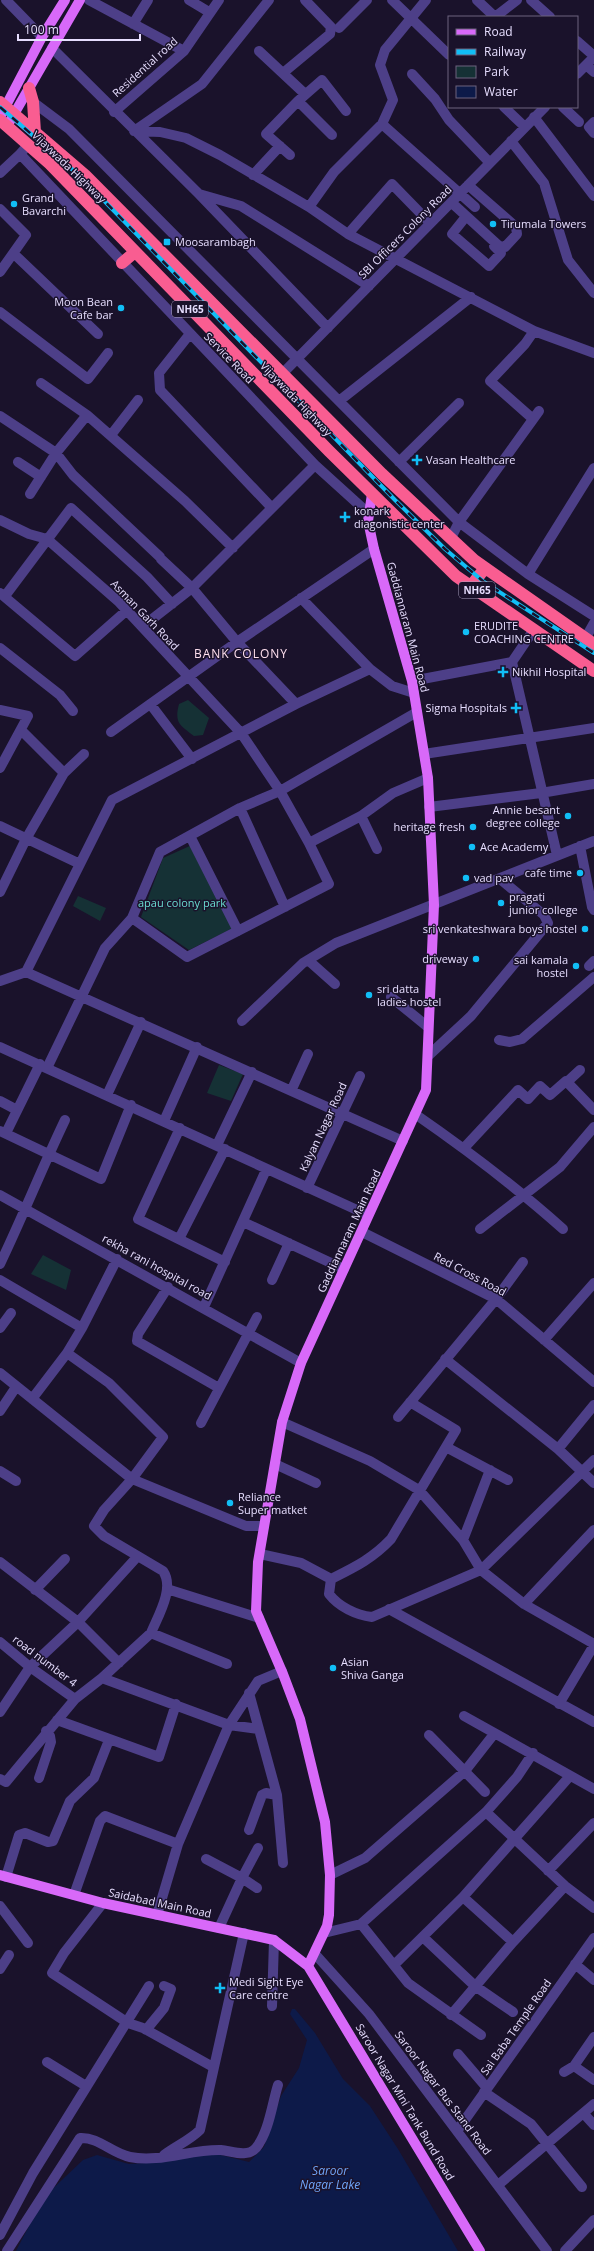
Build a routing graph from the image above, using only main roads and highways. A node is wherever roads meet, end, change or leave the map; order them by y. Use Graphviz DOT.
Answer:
graph roads {
  1 [pos="65,0"];
  2 [pos="80,0"];
  3 [pos="29,88"];
  4 [pos="2,114"];
  5 [pos="16,114"];
  6 [pos="35,132"];
  7 [pos="135,252"];
  8 [pos="122,263"];
  9 [pos="230,321"];
  10 [pos="212,331"];
  11 [pos="372,494"];
  12 [pos="484,568"];
  13 [pos="471,586"];
  14 [pos="589,642"];
  15 [pos="594,671"];
  16 [pos="3,1876"];
  17 [pos="308,1966"];
  18 [pos="480,2251"];
  1 -- 4 [label="main road"];
  2 -- 3 [label="main road"];
  3 -- 5 [label="main road"];
  3 -- 6 [label="highway"];
  4 -- 5 [label="highway, Vijaywada Highway / NH65"];
  4 -- 7 [label="highway, Vijaywada Highway / NH65"];
  5 -- 6 [label="highway, Vijaywada Highway / NH65"];
  6 -- 9 [label="highway, Vijaywada Highway / NH65"];
  7 -- 8 [label="highway"];
  7 -- 10 [label="highway, Vijaywada Highway / NH65"];
  9 -- 10 [label="highway"];
  9 -- 12 [label="highway, Vijaywada Highway / NH65"];
  10 -- 11 [label="highway, Vijaywada Highway / NH65"];
  11 -- 13 [label="highway, Vijaywada Highway / NH65"];
  11 -- 17 [label="main road, Gaddiannaram Main Road"];
  12 -- 13 [label="highway"];
  12 -- 14 [label="highway, Vijaywada Highway / NH65"];
  13 -- 15 [label="highway, Vijaywada Highway / NH65"];
  16 -- 17 [label="main road, Saidabad Main Road"];
  17 -- 18 [label="main road, Saroor Nagar Mini Tank Bund Road"];
}
